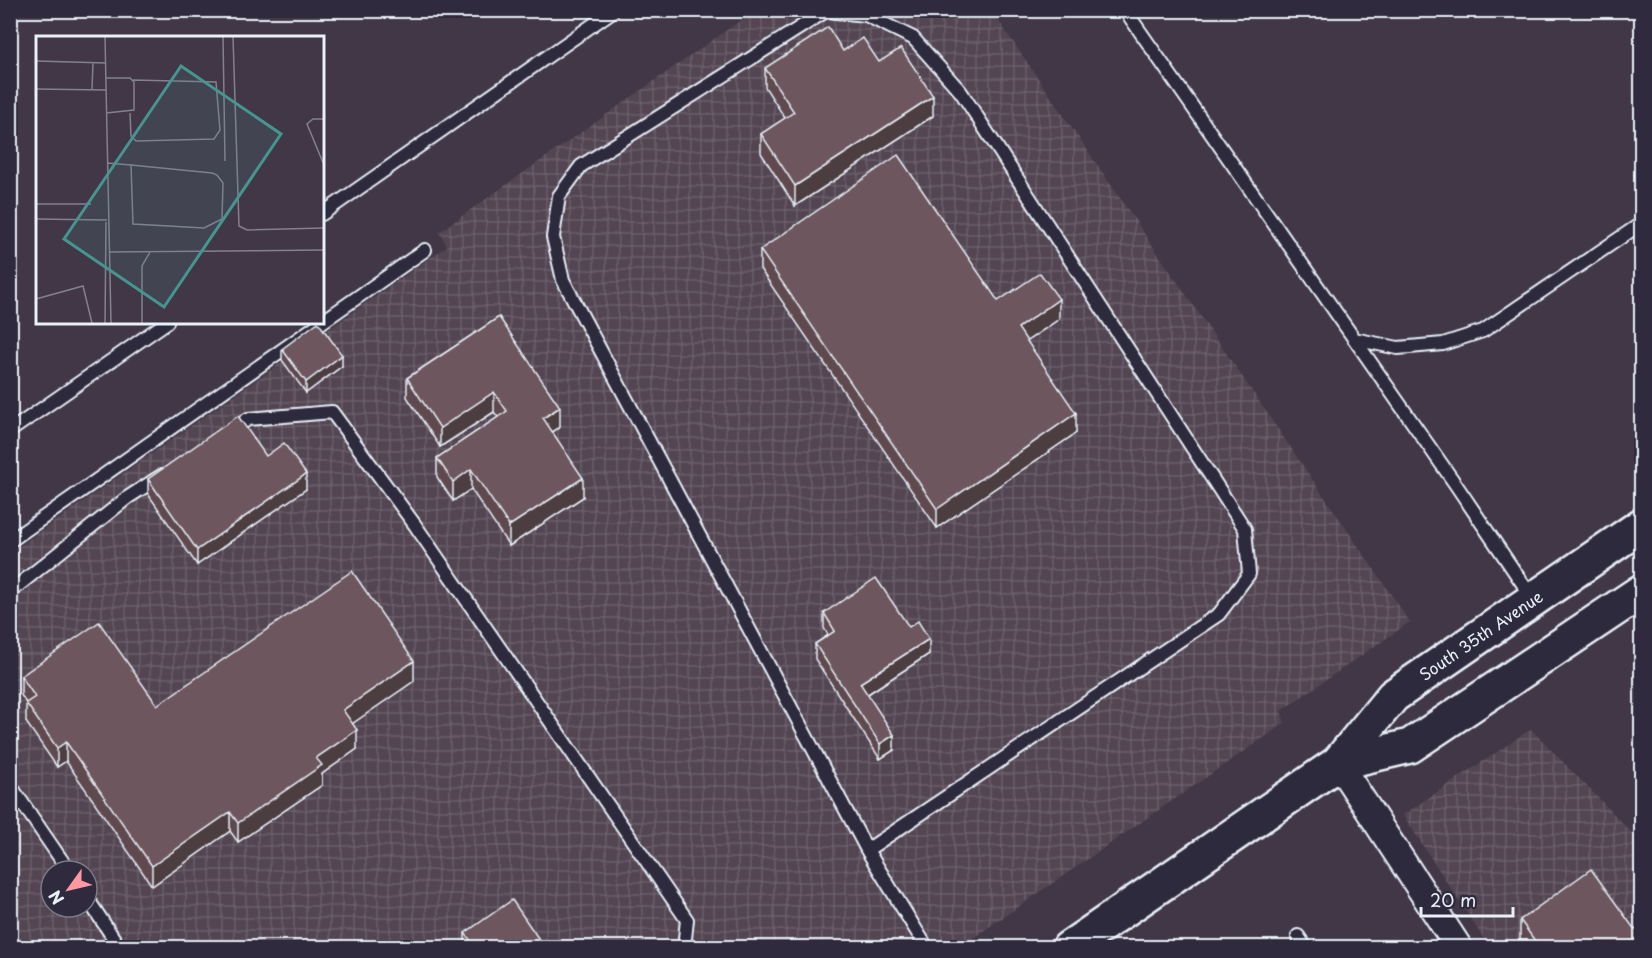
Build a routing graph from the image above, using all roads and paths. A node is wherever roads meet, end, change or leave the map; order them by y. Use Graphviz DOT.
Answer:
graph roads {
  1 [pos="614,10"];
  2 [pos="1125,10"];
  3 [pos="324,213"];
  4 [pos="1641,223"];
  5 [pos="425,250"];
  6 [pos="324,321"];
  7 [pos="164,324"];
  8 [pos="319,324"];
  9 [pos="1354,339"];
  10 [pos="10,430"];
  11 [pos="220,437"];
  12 [pos="174,468"];
  13 [pos="1641,525"];
  14 [pos="10,541"];
  15 [pos="1641,591"];
  16 [pos="10,592"];
  17 [pos="1533,599"];
  18 [pos="1338,763"];
  19 [pos="10,785"];
  20 [pos="867,850"];
  21 [pos="61,859"];
  22 [pos="99,916"];
  23 [pos="1298,936"];
  24 [pos="120,948"];
  25 [pos="684,948"];
  26 [pos="927,948"];
  27 [pos="1069,948"];
  28 [pos="1306,948"];
  29 [pos="1459,948"];
  1 -- 3 [label="lane"];
  2 -- 9 [label="lane"];
  4 -- 9 [label="lane"];
  5 -- 6 [label="lane"];
  7 -- 10 [label="lane"];
  8 -- 14 [label="lane"];
  9 -- 17 [label="lane"];
  11 -- 25 [label="lane"];
  12 -- 16 [label="lane"];
  13 -- 17 [label="main road, South 35th Avenue"];
  15 -- 18 [label="main road, South 35th Avenue"];
  17 -- 18 [label="main road, South 35th Avenue"];
  18 -- 27 [label="main road, South 35th Avenue"];
  18 -- 29 [label="street"];
  19 -- 21 [label="lane"];
  20 -- 20 [label="lane"];
  20 -- 26 [label="lane"];
  22 -- 24 [label="lane"];
  23 -- 28 [label="lane"];
}
